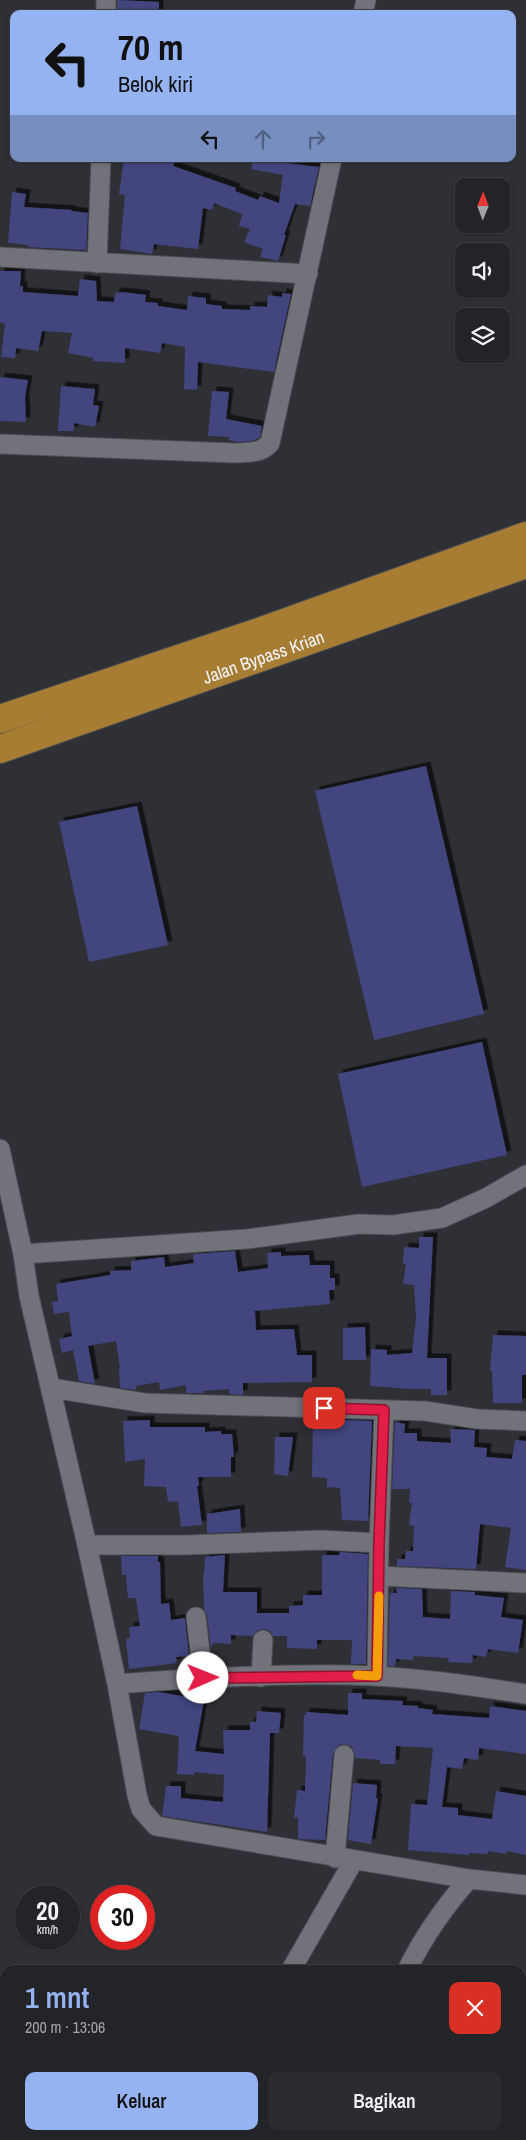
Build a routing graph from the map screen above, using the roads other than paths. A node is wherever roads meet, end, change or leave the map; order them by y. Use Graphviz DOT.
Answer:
graph roads {
  1 [pos="101,162"];
  2 [pos="331,162"];
  3 [pos="0,257"];
  4 [pos="97,263"];
  5 [pos="308,274"];
  6 [pos="0,444"];
  7 [pos="526,536"];
  8 [pos="526,564"];
  9 [pos="0,719"];
  10 [pos="0,749"];
  11 [pos="0,1148"];
  12 [pos="526,1176"];
  13 [pos="23,1254"];
  14 [pos="51,1388"];
  15 [pos="384,1410"];
  16 [pos="526,1421"];
  17 [pos="379,1543"];
  18 [pos="87,1545"];
  19 [pos="379,1576"];
  20 [pos="526,1583"];
  21 [pos="196,1617"];
  22 [pos="263,1640"];
  23 [pos="261,1676"];
  24 [pos="377,1676"];
  25 [pos="203,1678"];
  26 [pos="117,1684"];
  27 [pos="526,1694"];
  28 [pos="344,1755"];
  29 [pos="335,1858"];
  30 [pos="354,1860"];
  31 [pos="469,1879"];
  32 [pos="526,1885"];
  33 [pos="294,1965"];
  34 [pos="410,1965"];
  1 -- 4 [label="street"];
  2 -- 5 [label="street"];
  3 -- 4 [label="street"];
  4 -- 5 [label="street"];
  5 -- 6 [label="street"];
  7 -- 9 [label="highway, Jalan Bypass Krian"];
  8 -- 10 [label="highway, Jalan Bypass Krian"];
  11 -- 13 [label="street"];
  12 -- 13 [label="street"];
  13 -- 14 [label="street"];
  14 -- 15 [label="street"];
  14 -- 18 [label="street"];
  15 -- 16 [label="street"];
  15 -- 17 [label="street"];
  17 -- 18 [label="street"];
  17 -- 19 [label="street"];
  18 -- 26 [label="street"];
  19 -- 20 [label="street"];
  19 -- 24 [label="street"];
  21 -- 25 [label="street"];
  22 -- 23 [label="street"];
  23 -- 24 [label="street"];
  23 -- 25 [label="street"];
  24 -- 27 [label="street"];
  25 -- 26 [label="street"];
  26 -- 29 [label="street"];
  28 -- 29 [label="street"];
  29 -- 30 [label="street"];
  30 -- 31 [label="street"];
  30 -- 33 [label="street"];
  31 -- 32 [label="street"];
  31 -- 34 [label="street"];
}
